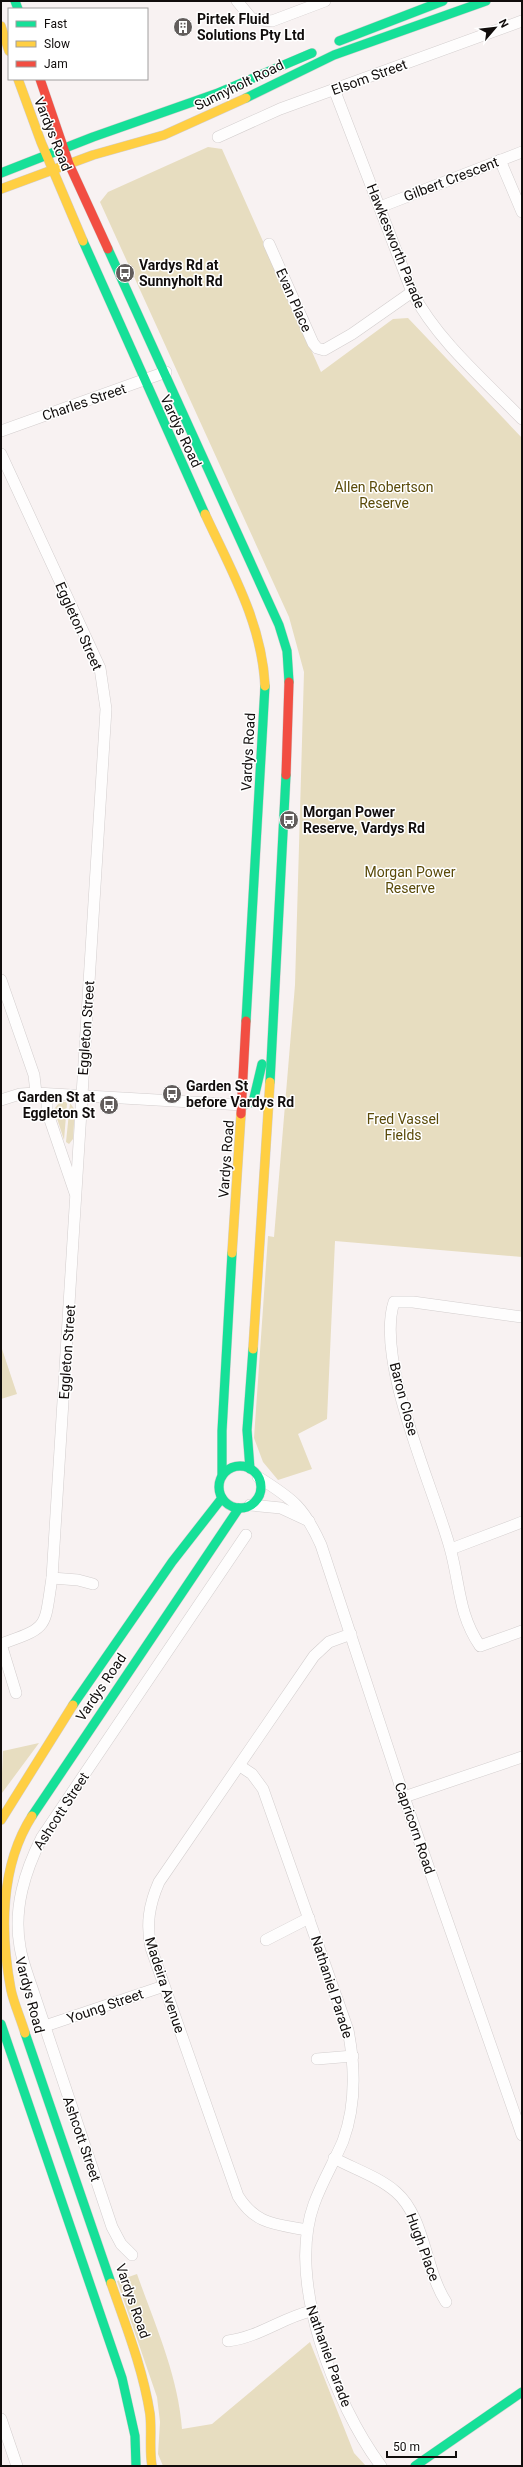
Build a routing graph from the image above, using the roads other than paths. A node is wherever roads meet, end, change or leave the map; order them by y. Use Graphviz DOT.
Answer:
graph roads {
  1 [pos="237,1"];
  2 [pos="325,1"];
  3 [pos="443,1"];
  4 [pos="486,1"];
  5 [pos="424,4"];
  6 [pos="430,21"];
  7 [pos="522,21"];
  8 [pos="1,26"];
  9 [pos="8,48"];
  10 [pos="18,80"];
  11 [pos="40,80"];
  12 [pos="334,89"];
  13 [pos="218,137"];
  14 [pos="62,149"];
  15 [pos="522,152"];
  16 [pos="45,156"];
  17 [pos="500,160"];
  18 [pos="69,164"];
  19 [pos="51,170"];
  20 [pos="1,173"];
  21 [pos="1,189"];
  22 [pos="380,207"];
  23 [pos="522,212"];
  24 [pos="269,244"];
  25 [pos="412,292"];
  26 [pos="166,372"];
  27 [pos="143,381"];
  28 [pos="522,419"];
  29 [pos="1,431"];
  30 [pos="1,454"];
  31 [pos="1,980"];
  32 [pos="274,1000"];
  33 [pos="41,1093"];
  34 [pos="82,1096"];
  35 [pos="1,1100"];
  36 [pos="243,1105"];
  37 [pos="254,1112"];
  38 [pos="257,1129"];
  39 [pos="264,1181"];
  40 [pos="77,1199"];
  41 [pos="522,1317"];
  42 [pos="250,1469"];
  43 [pos="222,1476"];
  44 [pos="258,1477"];
  45 [pos="222,1498"];
  46 [pos="244,1507"];
  47 [pos="309,1521"];
  48 [pos="522,1522"];
  49 [pos="246,1535"];
  50 [pos="451,1549"];
  51 [pos="52,1578"];
  52 [pos="92,1584"];
  53 [pos="522,1630"];
  54 [pos="350,1634"];
  55 [pos="1,1644"];
  56 [pos="16,1693"];
  57 [pos="522,1757"];
  58 [pos="240,1766"];
  59 [pos="404,1797"];
  60 [pos="1,1820"];
  61 [pos="309,1918"];
  62 [pos="266,1940"];
  63 [pos="164,1986"];
  64 [pos="1,2024"];
  65 [pos="45,2026"];
  66 [pos="353,2056"];
  67 [pos="317,2059"];
  68 [pos="522,2136"];
  69 [pos="334,2158"];
  70 [pos="307,2230"];
  71 [pos="132,2255"];
  72 [pos="446,2302"];
  73 [pos="311,2311"];
  74 [pos="228,2341"];
  75 [pos="522,2392"];
  76 [pos="1,2419"];
  77 [pos="17,2466"];
  78 [pos="136,2466"];
  79 [pos="152,2466"];
  80 [pos="381,2466"];
  81 [pos="415,2466"];
  1 -- 2 [label="street"];
  3 -- 5 [label="main road, Sunnyholt Road"];
  4 -- 6 [label="main road, Sunnyholt Road"];
  5 -- 6 [label="street"];
  5 -- 14 [label="main road, Sunnyholt Road"];
  6 -- 18 [label="main road, Sunnyholt Road"];
  7 -- 12 [label="street, Elsom Street"];
  8 -- 9 [label="main road"];
  10 -- 16 [label="main road, Vardys Road"];
  11 -- 14 [label="main road, Vardys Road"];
  12 -- 13 [label="street, Elsom Street"];
  12 -- 22 [label="street, Hawkesworth Parade"];
  14 -- 16 [label="main road, Sunnyholt Road"];
  14 -- 18 [label="main road, Vardys Road"];
  15 -- 17 [label="street, Gilbert Crescent"];
  16 -- 19 [label="main road, Vardys Road"];
  16 -- 20 [label="main road, Sunnyholt Road"];
  17 -- 22 [label="street, Gilbert Crescent"];
  17 -- 23 [label="street"];
  18 -- 19 [label="main road, Sunnyholt Road"];
  18 -- 26 [label="main road, Vardys Road"];
  19 -- 21 [label="main road, Sunnyholt Road"];
  19 -- 27 [label="main road, Vardys Road"];
  22 -- 25 [label="street, Hawkesworth Parade"];
  24 -- 25 [label="street, Evan Place"];
  25 -- 28 [label="street, Hawkesworth Parade"];
  26 -- 27 [label="street, Charles Street"];
  26 -- 32 [label="main road, Vardys Road"];
  27 -- 29 [label="street, Charles Street"];
  27 -- 36 [label="main road, Vardys Road"];
  30 -- 34 [label="street, Eggleton Street"];
  31 -- 33 [label="street"];
  32 -- 36 [label="main road"];
  32 -- 39 [label="main road, Vardys Road"];
  33 -- 34 [label="street"];
  33 -- 35 [label="street"];
  33 -- 40 [label="street"];
  34 -- 36 [label="street"];
  34 -- 40 [label="street, Eggleton Street"];
  36 -- 37 [label="main road"];
  36 -- 43 [label="main road, Vardys Road"];
  38 -- 39 [label="main road"];
  39 -- 42 [label="main road, Vardys Road"];
  40 -- 51 [label="street, Eggleton Street"];
  41 -- 50 [label="street, Baron Close"];
  42 -- 43 [label="main road"];
  42 -- 44 [label="main road"];
  43 -- 45 [label="main road"];
  44 -- 46 [label="main road"];
  44 -- 47 [label="street, Capricorn Road"];
  45 -- 46 [label="main road"];
  45 -- 60 [label="main road, Vardys Road"];
  46 -- 47 [label="street"];
  46 -- 79 [label="main road, Vardys Road"];
  47 -- 54 [label="street, Capricorn Road"];
  48 -- 50 [label="street"];
  49 -- 65 [label="street, Ashcott Street"];
  50 -- 53 [label="street"];
  51 -- 52 [label="street"];
  51 -- 55 [label="street, Eggleton Street"];
  54 -- 58 [label="street, Madeira Avenue"];
  54 -- 59 [label="street, Capricorn Road"];
  55 -- 56 [label="street"];
  57 -- 59 [label="street"];
  58 -- 61 [label="street, Nathaniel Parade"];
  58 -- 63 [label="street, Madeira Avenue"];
  59 -- 68 [label="street, Capricorn Road"];
  61 -- 62 [label="street"];
  61 -- 66 [label="street, Nathaniel Parade"];
  63 -- 65 [label="street, Young Street"];
  63 -- 70 [label="street, Madeira Avenue"];
  64 -- 78 [label="main road"];
  65 -- 71 [label="street, Ashcott Street"];
  66 -- 67 [label="street"];
  66 -- 69 [label="street, Nathaniel Parade"];
  69 -- 70 [label="street, Nathaniel Parade"];
  69 -- 72 [label="street, Hugh Place"];
  70 -- 73 [label="street, Nathaniel Parade"];
  73 -- 74 [label="street"];
  73 -- 80 [label="street, Nathaniel Parade"];
  75 -- 81 [label="main road"];
  76 -- 77 [label="street"];
}
